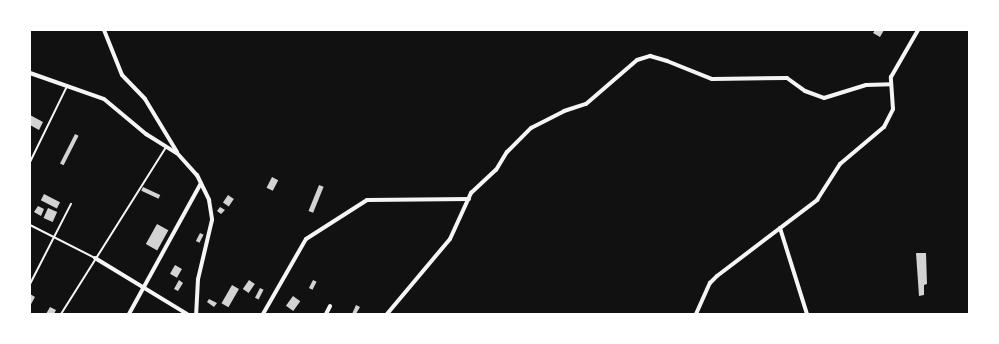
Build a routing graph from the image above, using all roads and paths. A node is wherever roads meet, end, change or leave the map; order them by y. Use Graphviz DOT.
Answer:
graph roads {
  1 [pos="104,30"];
  2 [pos="918,30"];
  3 [pos="30,73"];
  4 [pos="891,84"];
  5 [pos="67,86"];
  6 [pos="166,146"];
  7 [pos="177,153"];
  8 [pos="30,162"];
  9 [pos="201,183"];
  10 [pos="469,199"];
  11 [pos="71,204"];
  12 [pos="30,225"];
  13 [pos="780,228"];
  14 [pos="54,237"];
  15 [pos="95,258"];
  16 [pos="30,284"];
  17 [pos="143,289"];
  18 [pos="330,306"];
  19 [pos="61,314"];
  20 [pos="129,314"];
  21 [pos="186,314"];
  22 [pos="196,314"];
  23 [pos="263,314"];
  24 [pos="326,314"];
  25 [pos="387,314"];
  26 [pos="696,314"];
  27 [pos="807,314"];
  1 -- 7 [label="street"];
  2 -- 4 [label="street"];
  3 -- 5 [label="street"];
  4 -- 10 [label="street"];
  4 -- 13 [label="street"];
  5 -- 6 [label="street"];
  5 -- 8 [label="lane"];
  6 -- 7 [label="street"];
  6 -- 15 [label="lane"];
  7 -- 9 [label="street"];
  9 -- 17 [label="street"];
  9 -- 22 [label="street"];
  10 -- 23 [label="street"];
  10 -- 25 [label="street"];
  11 -- 14 [label="lane"];
  12 -- 14 [label="lane"];
  13 -- 26 [label="street"];
  13 -- 27 [label="street"];
  14 -- 15 [label="lane"];
  14 -- 16 [label="lane"];
  15 -- 17 [label="street"];
  15 -- 19 [label="lane"];
  17 -- 20 [label="street"];
  17 -- 21 [label="street"];
  18 -- 24 [label="street"];
}
